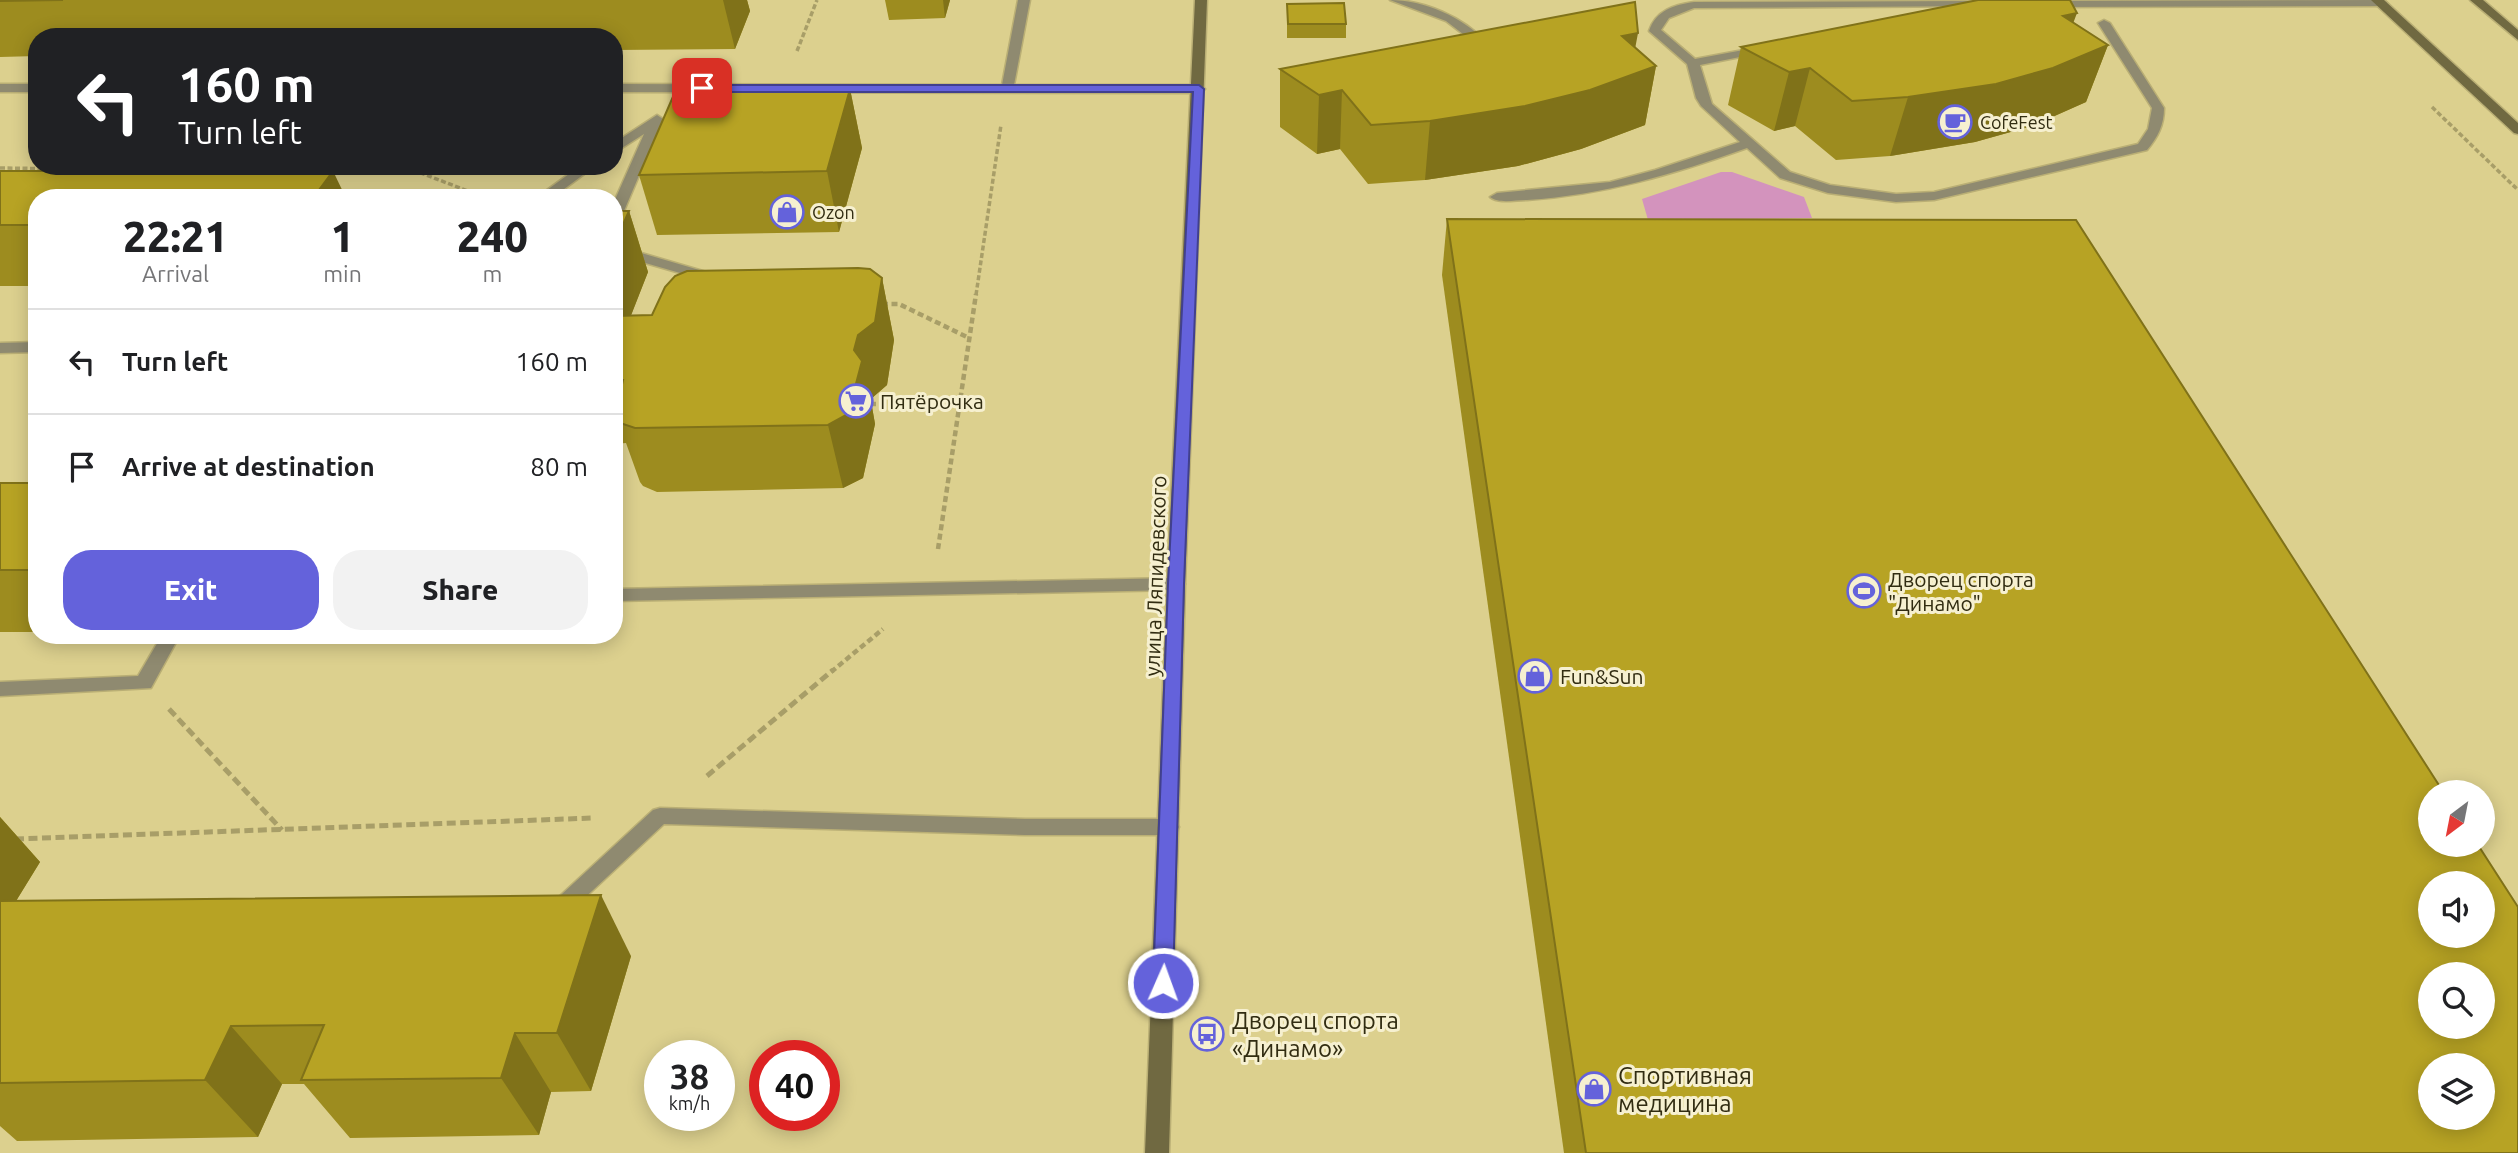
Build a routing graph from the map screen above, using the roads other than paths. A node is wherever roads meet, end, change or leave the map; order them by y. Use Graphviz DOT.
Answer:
graph roads {
  1 [pos="1024,0"];
  2 [pos="1201,0"];
  3 [pos="1396,0"];
  4 [pos="2476,0"];
  5 [pos="2100,2"];
  6 [pos="2379,2"];
  7 [pos="1995,4"];
  8 [pos="2036,4"];
  9 [pos="1930,14"];
  10 [pos="1917,17"];
  11 [pos="2104,23"];
  12 [pos="2518,36"];
  13 [pos="1480,42"];
  14 [pos="1774,46"];
  15 [pos="1693,63"];
  16 [pos="0,88"];
  17 [pos="28,88"];
  18 [pos="623,88"];
  19 [pos="702,88"];
  20 [pos="1007,89"];
  21 [pos="1199,89"];
  22 [pos="668,112"];
  23 [pos="2518,130"];
  24 [pos="623,143"];
  25 [pos="1749,144"];
  26 [pos="576,175"];
  27 [pos="556,189"];
  28 [pos="1497,197"];
  29 [pos="623,200"];
  30 [pos="623,252"];
  31 [pos="728,283"];
  32 [pos="28,347"];
  33 [pos="0,348"];
  34 [pos="1176,584"];
  35 [pos="623,595"];
  36 [pos="166,644"];
  37 [pos="0,689"];
  38 [pos="1169,827"];
  39 [pos="541,925"];
  40 [pos="1157,1153"];
  1 -- 20 [label="lane"];
  2 -- 21 [label="street, улица Ляпидевского"];
  3 -- 13 [label="lane"];
  4 -- 12 [label="street"];
  5 -- 6 [label="lane"];
  5 -- 8 [label="lane"];
  6 -- 23 [label="street"];
  7 -- 15 [label="lane"];
  9 -- 10 [label="lane"];
  11 -- 25 [label="lane"];
  14 -- 15 [label="lane"];
  15 -- 25 [label="lane"];
  16 -- 17 [label="lane"];
  18 -- 19 [label="lane"];
  19 -- 20 [label="lane"];
  19 -- 22 [label="lane"];
  20 -- 21 [label="lane"];
  21 -- 34 [label="street, улица Ляпидевского"];
  22 -- 24 [label="lane"];
  22 -- 29 [label="lane"];
  25 -- 28 [label="lane"];
  26 -- 27 [label="lane"];
  30 -- 31 [label="lane"];
  32 -- 33 [label="lane"];
  34 -- 35 [label="lane"];
  34 -- 38 [label="street, улица Ляпидевского"];
  36 -- 37 [label="lane"];
  38 -- 39 [label="lane"];
  38 -- 40 [label="street, улица Ляпидевского"];
}
